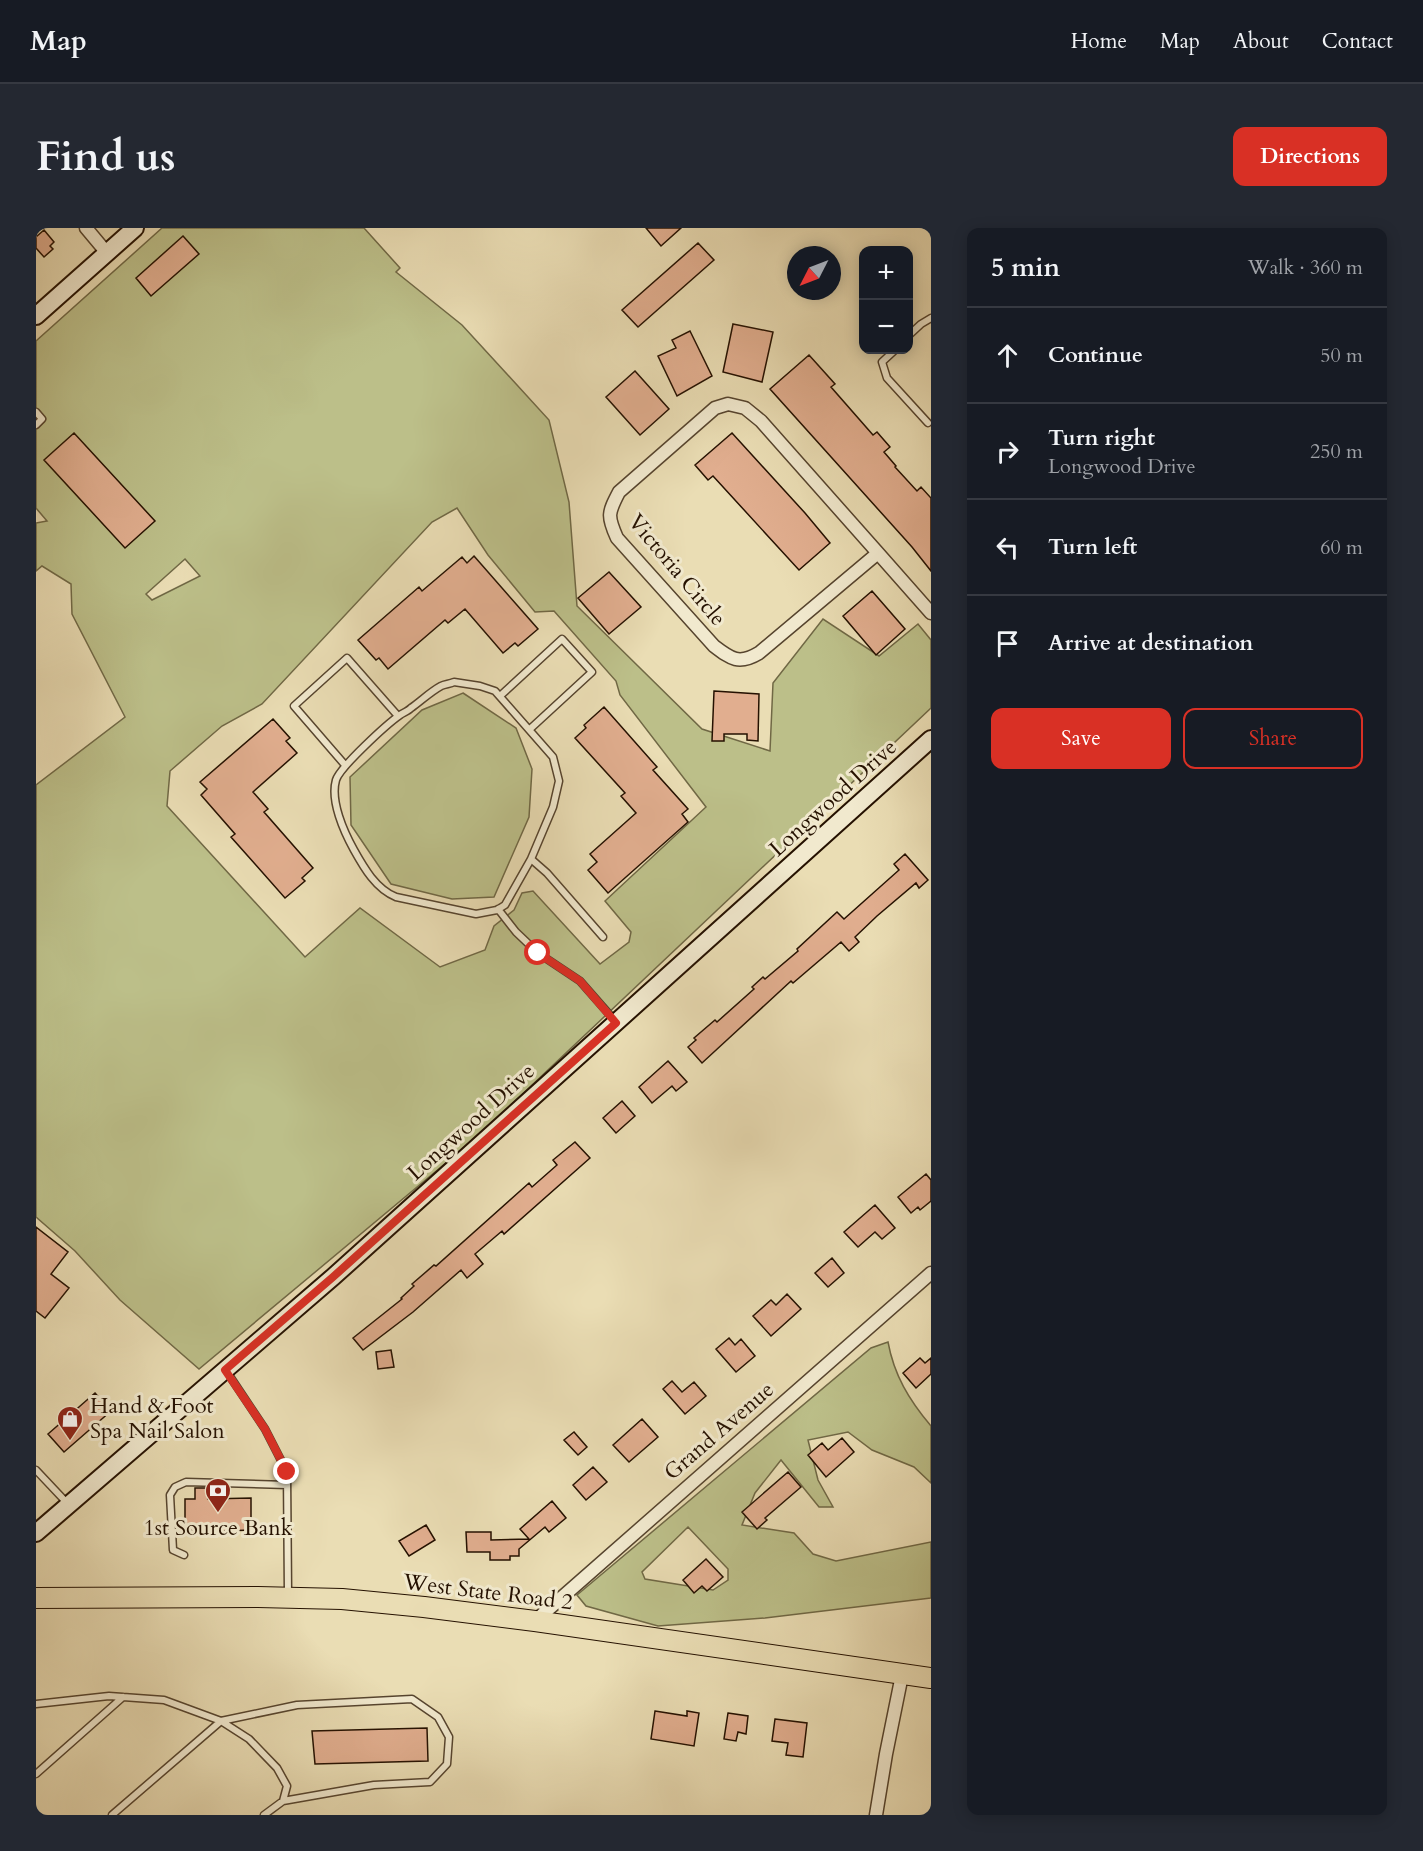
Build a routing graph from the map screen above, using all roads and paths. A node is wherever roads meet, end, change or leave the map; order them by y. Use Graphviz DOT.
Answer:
graph roads {
  1 [pos="86,228"];
  2 [pos="135,228"];
  3 [pos="107,253"];
  4 [pos="36,316"];
  5 [pos="931,318"];
  6 [pos="913,332"];
  7 [pos="891,354"];
  8 [pos="36,412"];
  9 [pos="928,423"];
  10 [pos="36,425"];
  11 [pos="878,553"];
  12 [pos="931,613"];
  13 [pos="500,696"];
  14 [pos="399,716"];
  15 [pos="530,729"];
  16 [pos="931,739"];
  17 [pos="345,765"];
  18 [pos="531,859"];
  19 [pos="498,909"];
  20 [pos="603,937"];
  21 [pos="616,1023"];
  22 [pos="931,1273"];
  23 [pos="225,1370"];
  24 [pos="36,1470"];
  25 [pos="287,1485"];
  26 [pos="68,1505"];
  27 [pos="36,1533"];
  28 [pos="184,1555"];
  29 [pos="36,1598"];
  30 [pos="288,1598"];
  31 [pos="535,1621"];
  32 [pos="902,1675"];
  33 [pos="931,1678"];
  34 [pos="123,1697"];
  35 [pos="36,1704"];
  36 [pos="221,1721"];
  37 [pos="36,1774"];
  38 [pos="283,1801"];
  39 [pos="111,1815"];
  40 [pos="264,1815"];
  41 [pos="876,1815"];
  1 -- 3 [label="street"];
  2 -- 3 [label="main road"];
  3 -- 4 [label="main road"];
  5 -- 6 [label="lane"];
  7 -- 9 [label="lane"];
  8 -- 10 [label="lane"];
  11 -- 11 [label="street, Victoria Circle"];
  11 -- 12 [label="street, Victoria Circle"];
  13 -- 14 [label="lane"];
  13 -- 15 [label="lane"];
  13 -- 15 [label="lane"];
  14 -- 17 [label="lane"];
  14 -- 17 [label="lane"];
  15 -- 18 [label="lane"];
  16 -- 21 [label="main road, Longwood Drive"];
  17 -- 19 [label="lane"];
  18 -- 19 [label="lane"];
  18 -- 20 [label="lane"];
  19 -- 21 [label="lane"];
  21 -- 23 [label="main road, Longwood Drive"];
  22 -- 31 [label="street, Grand Avenue"];
  23 -- 25 [label="lane"];
  23 -- 26 [label="main road, Longwood Drive"];
  24 -- 26 [label="lane"];
  25 -- 28 [label="lane"];
  25 -- 30 [label="lane"];
  26 -- 27 [label="main road, Longwood Drive"];
  29 -- 30 [label="main road, West State Road 2"];
  30 -- 31 [label="main road, West State Road 2"];
  31 -- 32 [label="main road, West State Road 2"];
  32 -- 33 [label="main road, West State Road 2"];
  32 -- 41 [label="street"];
  34 -- 35 [label="lane"];
  34 -- 36 [label="lane"];
  34 -- 37 [label="lane"];
  36 -- 38 [label="lane"];
  36 -- 38 [label="lane"];
  36 -- 39 [label="lane"];
  38 -- 40 [label="lane"];
}
